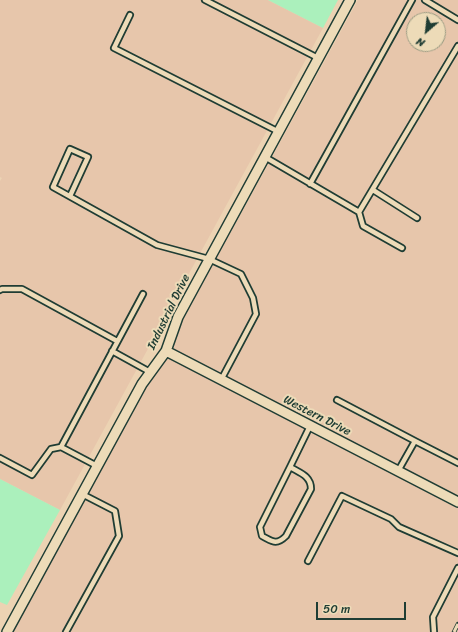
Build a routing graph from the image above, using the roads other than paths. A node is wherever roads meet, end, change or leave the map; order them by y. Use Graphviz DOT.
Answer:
graph roads {
  1 [pos="205,0"];
  2 [pos="350,0"];
  3 [pos="412,0"];
  4 [pos="425,0"];
  5 [pos="130,15"];
  6 [pos="458,20"];
  7 [pos="458,46"];
  8 [pos="318,58"];
  9 [pos="279,132"];
  10 [pos="265,157"];
  11 [pos="310,184"];
  12 [pos="373,190"];
  13 [pos="70,196"];
  14 [pos="359,212"];
  15 [pos="417,218"];
  16 [pos="402,248"];
  17 [pos="210,259"];
  18 [pos="0,290"];
  19 [pos="143,294"];
  20 [pos="118,341"];
  21 [pos="112,351"];
  22 [pos="166,351"];
  23 [pos="150,372"];
  24 [pos="221,380"];
  25 [pos="337,400"];
  26 [pos="310,426"];
  27 [pos="414,441"];
  28 [pos="60,447"];
  29 [pos="0,458"];
  30 [pos="458,463"];
  31 [pos="97,466"];
  32 [pos="290,467"];
  33 [pos="398,471"];
  34 [pos="82,494"];
  35 [pos="458,502"];
  36 [pos="458,553"];
  37 [pos="308,561"];
  38 [pos="458,568"];
  39 [pos="7,632"];
  40 [pos="66,632"];
  41 [pos="434,632"];
  1 -- 8 [label="lane"];
  2 -- 8 [label="street, Industrial Drive"];
  3 -- 11 [label="lane"];
  4 -- 6 [label="lane"];
  5 -- 9 [label="lane"];
  7 -- 12 [label="lane"];
  8 -- 9 [label="street, Industrial Drive"];
  9 -- 10 [label="street, Industrial Drive"];
  10 -- 11 [label="lane"];
  10 -- 17 [label="street, Industrial Drive"];
  11 -- 14 [label="lane"];
  12 -- 14 [label="lane"];
  12 -- 15 [label="lane"];
  13 -- 13 [label="lane"];
  13 -- 17 [label="lane"];
  14 -- 16 [label="lane"];
  17 -- 22 [label="street, Industrial Drive"];
  17 -- 24 [label="lane"];
  18 -- 20 [label="lane"];
  19 -- 20 [label="lane"];
  20 -- 21 [label="lane"];
  21 -- 23 [label="lane"];
  21 -- 28 [label="lane"];
  22 -- 23 [label="street, Industrial Drive"];
  22 -- 24 [label="street, Western Drive"];
  23 -- 31 [label="street, Industrial Drive"];
  24 -- 26 [label="street, Western Drive"];
  25 -- 27 [label="lane"];
  26 -- 32 [label="lane"];
  26 -- 33 [label="street, Western Drive"];
  27 -- 30 [label="lane"];
  27 -- 33 [label="lane"];
  28 -- 29 [label="lane"];
  28 -- 31 [label="lane"];
  31 -- 34 [label="street, Industrial Drive"];
  32 -- 32 [label="lane"];
  33 -- 35 [label="street, Western Drive"];
  34 -- 39 [label="street, Industrial Drive"];
  34 -- 40 [label="lane"];
  36 -- 37 [label="lane"];
  38 -- 41 [label="lane"];
}
